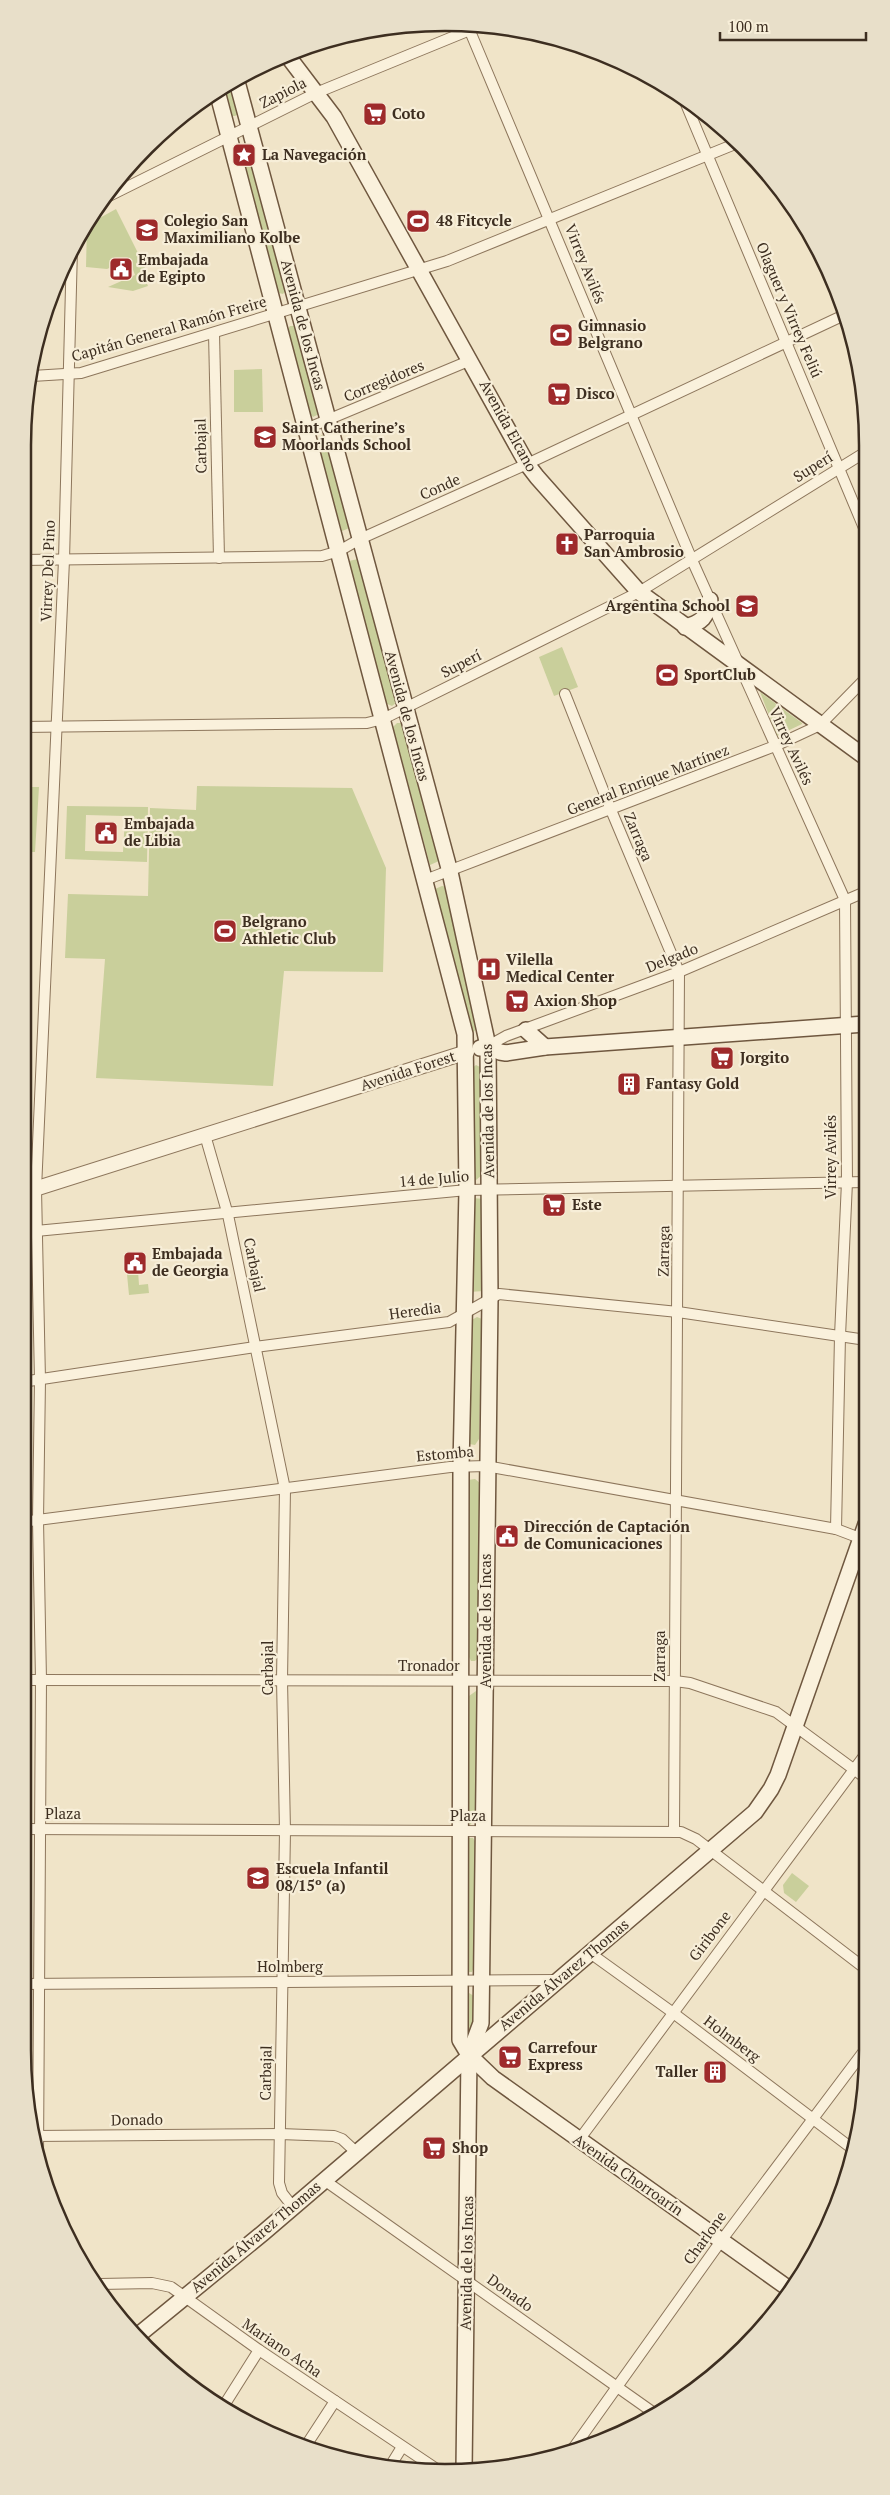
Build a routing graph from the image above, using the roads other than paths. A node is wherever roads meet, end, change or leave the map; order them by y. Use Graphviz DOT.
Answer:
graph roads {
  1 [pos="459,32"];
  2 [pos="471,32"];
  3 [pos="292,61"];
  4 [pos="238,87"];
  5 [pos="316,93"];
  6 [pos="220,98"];
  7 [pos="689,111"];
  8 [pos="249,127"];
  9 [pos="230,136"];
  10 [pos="731,146"];
  11 [pos="707,155"];
  12 [pos="118,191"];
  13 [pos="550,218"];
  14 [pos="71,268"];
  15 [pos="420,270"];
  16 [pos="298,308"];
  17 [pos="276,314"];
  18 [pos="839,318"];
  19 [pos="214,333"];
  20 [pos="787,341"];
  21 [pos="472,360"];
  22 [pos="68,375"];
  23 [pos="37,376"];
  24 [pos="630,414"];
  25 [pos="329,421"];
  26 [pos="308,428"];
  27 [pos="859,456"];
  28 [pos="528,464"];
  29 [pos="839,468"];
  30 [pos="859,516"];
  31 [pos="360,539"];
  32 [pos="339,551"];
  33 [pos="219,558"];
  34 [pos="31,560"];
  35 [pos="64,560"];
  36 [pos="692,560"];
  37 [pos="639,592"];
  38 [pos="710,600"];
  39 [pos="686,627"];
  40 [pos="738,665"];
  41 [pos="859,685"];
  42 [pos="565,694"];
  43 [pos="404,709"];
  44 [pos="383,719"];
  45 [pos="820,725"];
  46 [pos="57,726"];
  47 [pos="31,727"];
  48 [pos="775,746"];
  49 [pos="859,753"];
  50 [pos="611,810"];
  51 [pos="450,872"];
  52 [pos="425,880"];
  53 [pos="859,894"];
  54 [pos="845,900"];
  55 [pos="680,972"];
  56 [pos="859,1025"];
  57 [pos="845,1026"];
  58 [pos="526,1030"];
  59 [pos="680,1038"];
  60 [pos="488,1046"];
  61 [pos="545,1047"];
  62 [pos="467,1052"];
  63 [pos="205,1135"];
  64 [pos="847,1182"];
  65 [pos="859,1182"];
  66 [pos="680,1186"];
  67 [pos="36,1189"];
  68 [pos="490,1189"];
  69 [pos="31,1190"];
  70 [pos="467,1190"];
  71 [pos="228,1214"];
  72 [pos="36,1232"];
  73 [pos="490,1298"];
  74 [pos="678,1312"];
  75 [pos="464,1313"];
  76 [pos="840,1336"];
  77 [pos="859,1339"];
  78 [pos="255,1347"];
  79 [pos="40,1380"];
  80 [pos="31,1381"];
  81 [pos="461,1466"];
  82 [pos="486,1466"];
  83 [pos="285,1489"];
  84 [pos="675,1498"];
  85 [pos="38,1520"];
  86 [pos="31,1521"];
  87 [pos="836,1529"];
  88 [pos="859,1533"];
  89 [pos="859,1550"];
  90 [pos="31,1680"];
  91 [pos="41,1680"];
  92 [pos="282,1680"];
  93 [pos="462,1681"];
  94 [pos="486,1681"];
  95 [pos="675,1681"];
  96 [pos="794,1724"];
  97 [pos="859,1762"];
  98 [pos="853,1769"];
  99 [pos="859,1773"];
  100 [pos="31,1829"];
  101 [pos="41,1829"];
  102 [pos="285,1831"];
  103 [pos="461,1832"];
  104 [pos="482,1832"];
  105 [pos="674,1832"];
  106 [pos="711,1850"];
  107 [pos="762,1892"];
  108 [pos="590,1953"];
  109 [pos="859,1964"];
  110 [pos="558,1980"];
  111 [pos="459,1981"];
  112 [pos="481,1981"];
  113 [pos="282,1982"];
  114 [pos="31,1984"];
  115 [pos="40,1984"];
  116 [pos="672,2012"];
  117 [pos="469,2055"];
  118 [pos="859,2059"];
  119 [pos="36,2110"];
  120 [pos="813,2119"];
  121 [pos="280,2134"];
  122 [pos="40,2136"];
  123 [pos="579,2140"];
  124 [pos="848,2145"];
  125 [pos="356,2152"];
  126 [pos="324,2180"];
  127 [pos="293,2206"];
  128 [pos="721,2241"];
  129 [pos="468,2281"];
  130 [pos="104,2284"];
  131 [pos="785,2286"];
  132 [pos="184,2297"];
  133 [pos="142,2332"];
  134 [pos="259,2350"];
  135 [pos="616,2387"];
  136 [pos="227,2401"];
  137 [pos="335,2401"];
  138 [pos="649,2410"];
  139 [pos="309,2441"];
  140 [pos="577,2442"];
  141 [pos="402,2447"];
  142 [pos="394,2460"];
  143 [pos="428,2463"];
  144 [pos="464,2463"];
  1 -- 5 [label="street, Zapiola"];
  2 -- 13 [label="street, Virrey Avilés"];
  3 -- 5 [label="main road, Avenida Elcano"];
  4 -- 8 [label="main road, Avenida de los Incas"];
  5 -- 8 [label="street, Zapiola"];
  5 -- 15 [label="main road, Avenida Elcano"];
  6 -- 9 [label="main road, Avenida de los Incas"];
  7 -- 11 [label="street, Olaguer y Virrey Feliú"];
  8 -- 9 [label="street, Zapiola"];
  8 -- 16 [label="main road, Avenida de los Incas"];
  9 -- 12 [label="street, Zapiola"];
  9 -- 17 [label="main road, Avenida de los Incas"];
  10 -- 11 [label="street, Capitán General Ramón Freire"];
  11 -- 13 [label="street, Capitán General Ramón Freire"];
  11 -- 20 [label="street, Olaguer y Virrey Feliú"];
  13 -- 15 [label="street, Capitán General Ramón Freire"];
  13 -- 24 [label="street, Virrey Avilés"];
  14 -- 22 [label="street, Virrey Del Pino"];
  15 -- 16 [label="street, Capitán General Ramón Freire"];
  15 -- 21 [label="main road, Avenida Elcano"];
  16 -- 17 [label="street, Capitán General Ramón Freire"];
  16 -- 25 [label="main road, Avenida de los Incas"];
  17 -- 19 [label="street, Capitán General Ramón Freire"];
  17 -- 26 [label="main road, Avenida de los Incas"];
  18 -- 20 [label="street, Conde"];
  19 -- 22 [label="street, Capitán General Ramón Freire"];
  19 -- 33 [label="street, Carbajal"];
  20 -- 24 [label="street, Conde"];
  20 -- 29 [label="street, Olaguer y Virrey Feliú"];
  21 -- 25 [label="street, Corregidores"];
  21 -- 28 [label="main road, Avenida Elcano"];
  22 -- 23 [label="street, Capitán General Ramón Freire"];
  22 -- 35 [label="street, Virrey Del Pino"];
  24 -- 28 [label="street, Conde"];
  24 -- 36 [label="street, Virrey Avilés"];
  25 -- 26 [label="street, Corregidores"];
  25 -- 31 [label="main road, Avenida de los Incas"];
  26 -- 32 [label="main road, Avenida de los Incas"];
  27 -- 29 [label="street, Superí"];
  28 -- 31 [label="street, Conde"];
  28 -- 37 [label="main road, Avenida Elcano"];
  29 -- 30 [label="street, Olaguer y Virrey Feliú"];
  29 -- 36 [label="street, Superí"];
  31 -- 32 [label="street, Conde"];
  31 -- 43 [label="main road, Avenida de los Incas"];
  32 -- 33 [label="street, Conde"];
  32 -- 44 [label="main road, Avenida de los Incas"];
  33 -- 35 [label="street, Conde"];
  34 -- 35 [label="street, Conde"];
  35 -- 46 [label="street, Virrey Del Pino"];
  36 -- 37 [label="street, Superí"];
  36 -- 38 [label="street, Virrey Avilés"];
  37 -- 39 [label="main road, Avenida Elcano"];
  37 -- 43 [label="street, Superí"];
  38 -- 39 [label="main road"];
  38 -- 40 [label="street, Virrey Avilés"];
  39 -- 40 [label="main road, Avenida Elcano"];
  40 -- 45 [label="main road, Avenida Elcano"];
  40 -- 48 [label="street, Virrey Avilés"];
  41 -- 45 [label="street, General Enrique Martínez"];
  42 -- 50 [label="street, Zarraga"];
  43 -- 44 [label="street, Superí"];
  43 -- 51 [label="main road, Avenida de los Incas"];
  44 -- 46 [label="street, Superí"];
  44 -- 52 [label="main road, Avenida de los Incas"];
  45 -- 48 [label="street, General Enrique Martínez"];
  45 -- 49 [label="main road, Avenida Elcano"];
  46 -- 47 [label="street, Superí"];
  46 -- 67 [label="street, Virrey Del Pino"];
  48 -- 50 [label="street, General Enrique Martínez"];
  48 -- 54 [label="street, Virrey Avilés"];
  50 -- 51 [label="street, General Enrique Martínez"];
  50 -- 55 [label="street, Zarraga"];
  51 -- 52 [label="street, General Enrique Martínez"];
  51 -- 60 [label="main road, Avenida de los Incas"];
  52 -- 62 [label="main road, Avenida de los Incas"];
  53 -- 54 [label="street, Delgado"];
  54 -- 55 [label="street, Delgado"];
  54 -- 57 [label="street, Virrey Avilés"];
  55 -- 58 [label="street, Delgado"];
  55 -- 59 [label="street, Zarraga"];
  56 -- 57 [label="main road"];
  57 -- 59 [label="main road"];
  57 -- 64 [label="street, Virrey Avilés"];
  58 -- 60 [label="street, Delgado"];
  58 -- 61 [label="main road"];
  59 -- 61 [label="main road"];
  59 -- 66 [label="street, Zarraga"];
  60 -- 61 [label="main road"];
  60 -- 62 [label="main road, Avenida Forest"];
  60 -- 68 [label="main road, Avenida de los Incas"];
  62 -- 63 [label="street, Avenida Forest"];
  62 -- 70 [label="main road, Avenida de los Incas"];
  63 -- 67 [label="street, Avenida Forest"];
  63 -- 71 [label="street, Carbajal"];
  64 -- 65 [label="street, 14 de Julio"];
  64 -- 66 [label="street, 14 de Julio"];
  64 -- 76 [label="street, Virrey Avilés"];
  66 -- 68 [label="street, 14 de Julio"];
  66 -- 74 [label="street, Zarraga"];
  67 -- 69 [label="street, Avenida Forest"];
  67 -- 72 [label="street, Virrey Del Pino"];
  68 -- 70 [label="street, 14 de Julio"];
  68 -- 73 [label="main road, Avenida de los Incas"];
  70 -- 71 [label="street, 14 de Julio"];
  70 -- 75 [label="main road, Avenida de los Incas"];
  71 -- 72 [label="street, 14 de Julio"];
  71 -- 78 [label="street, Carbajal"];
  72 -- 79 [label="street, Virrey Del Pino"];
  73 -- 74 [label="street, Heredia"];
  73 -- 75 [label="street, Heredia"];
  73 -- 82 [label="main road, Avenida de los Incas"];
  74 -- 76 [label="street, Heredia"];
  74 -- 84 [label="street, Zarraga"];
  75 -- 78 [label="street, Heredia"];
  75 -- 81 [label="main road, Avenida de los Incas"];
  76 -- 77 [label="street, Heredia"];
  76 -- 87 [label="street, Virrey Avilés"];
  78 -- 79 [label="street, Heredia"];
  78 -- 83 [label="street, Carbajal"];
  79 -- 80 [label="street, Heredia"];
  79 -- 85 [label="street, Virrey Del Pino"];
  81 -- 82 [label="street, Estomba"];
  81 -- 83 [label="street, Estomba"];
  81 -- 93 [label="main road, Avenida de los Incas"];
  82 -- 84 [label="street, Estomba"];
  82 -- 94 [label="main road, Avenida de los Incas"];
  83 -- 85 [label="street, Estomba"];
  83 -- 92 [label="street, Carbajal"];
  84 -- 87 [label="street, Estomba"];
  84 -- 95 [label="street, Zarraga"];
  85 -- 86 [label="street, Estomba"];
  85 -- 91 [label="street, Virrey Del Pino"];
  87 -- 88 [label="street, Estomba"];
  89 -- 96 [label="main road, Avenida Álvarez Thomas"];
  90 -- 91 [label="street, Tronador"];
  91 -- 92 [label="street, Tronador"];
  91 -- 101 [label="street, Virrey Del Pino"];
  92 -- 93 [label="street, Tronador"];
  92 -- 102 [label="street, Carbajal"];
  93 -- 94 [label="street, Tronador"];
  93 -- 103 [label="main road, Avenida de los Incas"];
  94 -- 95 [label="street, Tronador"];
  94 -- 104 [label="main road, Avenida de los Incas"];
  95 -- 96 [label="street, Tronador"];
  95 -- 105 [label="street, Zarraga"];
  96 -- 98 [label="street, Tronador"];
  96 -- 106 [label="main road, Avenida Álvarez Thomas"];
  97 -- 98 [label="street, Giribone"];
  98 -- 99 [label="street, Tronador"];
  98 -- 107 [label="street, Giribone"];
  100 -- 101 [label="street, Plaza"];
  101 -- 102 [label="street, Plaza"];
  101 -- 115 [label="street, Virrey Del Pino"];
  102 -- 103 [label="street, Plaza"];
  102 -- 113 [label="street, Carbajal"];
  103 -- 104 [label="street, Plaza"];
  103 -- 111 [label="main road, Avenida de los Incas"];
  104 -- 105 [label="street, Plaza"];
  104 -- 112 [label="main road, Avenida de los Incas"];
  105 -- 106 [label="street, Plaza"];
  106 -- 107 [label="street, Plaza"];
  106 -- 108 [label="main road, Avenida Álvarez Thomas"];
  107 -- 109 [label="street, Plaza"];
  107 -- 116 [label="street, Giribone"];
  108 -- 110 [label="main road, Avenida Álvarez Thomas"];
  108 -- 116 [label="street, Holmberg"];
  110 -- 112 [label="street, Holmberg"];
  110 -- 117 [label="main road, Avenida Álvarez Thomas"];
  111 -- 112 [label="street, Holmberg"];
  111 -- 113 [label="street, Holmberg"];
  111 -- 117 [label="main road, Avenida de los Incas"];
  112 -- 117 [label="main road, Avenida de los Incas"];
  113 -- 115 [label="street, Holmberg"];
  113 -- 121 [label="street, Carbajal"];
  114 -- 115 [label="street, Holmberg"];
  115 -- 119 [label="street, Virrey Del Pino"];
  116 -- 120 [label="street, Holmberg"];
  116 -- 123 [label="street, Giribone"];
  117 -- 123 [label="main road, Avenida Chorroarín"];
  117 -- 125 [label="main road, Avenida Álvarez Thomas"];
  117 -- 129 [label="main road, Avenida de los Incas"];
  118 -- 120 [label="street, Charlone"];
  120 -- 124 [label="street, Holmberg"];
  120 -- 128 [label="street, Charlone"];
  121 -- 122 [label="street, Donado"];
  121 -- 125 [label="street, Donado"];
  121 -- 127 [label="street, Carbajal"];
  123 -- 128 [label="main road, Avenida Chorroarín"];
  125 -- 126 [label="main road, Avenida Álvarez Thomas"];
  126 -- 127 [label="main road, Avenida Álvarez Thomas"];
  126 -- 129 [label="street, Donado"];
  127 -- 132 [label="main road, Avenida Álvarez Thomas"];
  128 -- 131 [label="main road, Avenida Chorroarín"];
  128 -- 135 [label="street, Charlone"];
  129 -- 135 [label="street, Donado"];
  129 -- 144 [label="main road, Avenida de los Incas"];
  130 -- 132 [label="street, Mariano Acha"];
  132 -- 133 [label="main road, Avenida Álvarez Thomas"];
  132 -- 134 [label="street, Mariano Acha"];
  134 -- 136 [label="street"];
  134 -- 137 [label="street, Mariano Acha"];
  135 -- 138 [label="street, Donado"];
  135 -- 140 [label="street, Charlone"];
  137 -- 139 [label="street"];
  137 -- 141 [label="street, Mariano Acha"];
  141 -- 142 [label="street"];
  141 -- 143 [label="street, Mariano Acha"];
}
